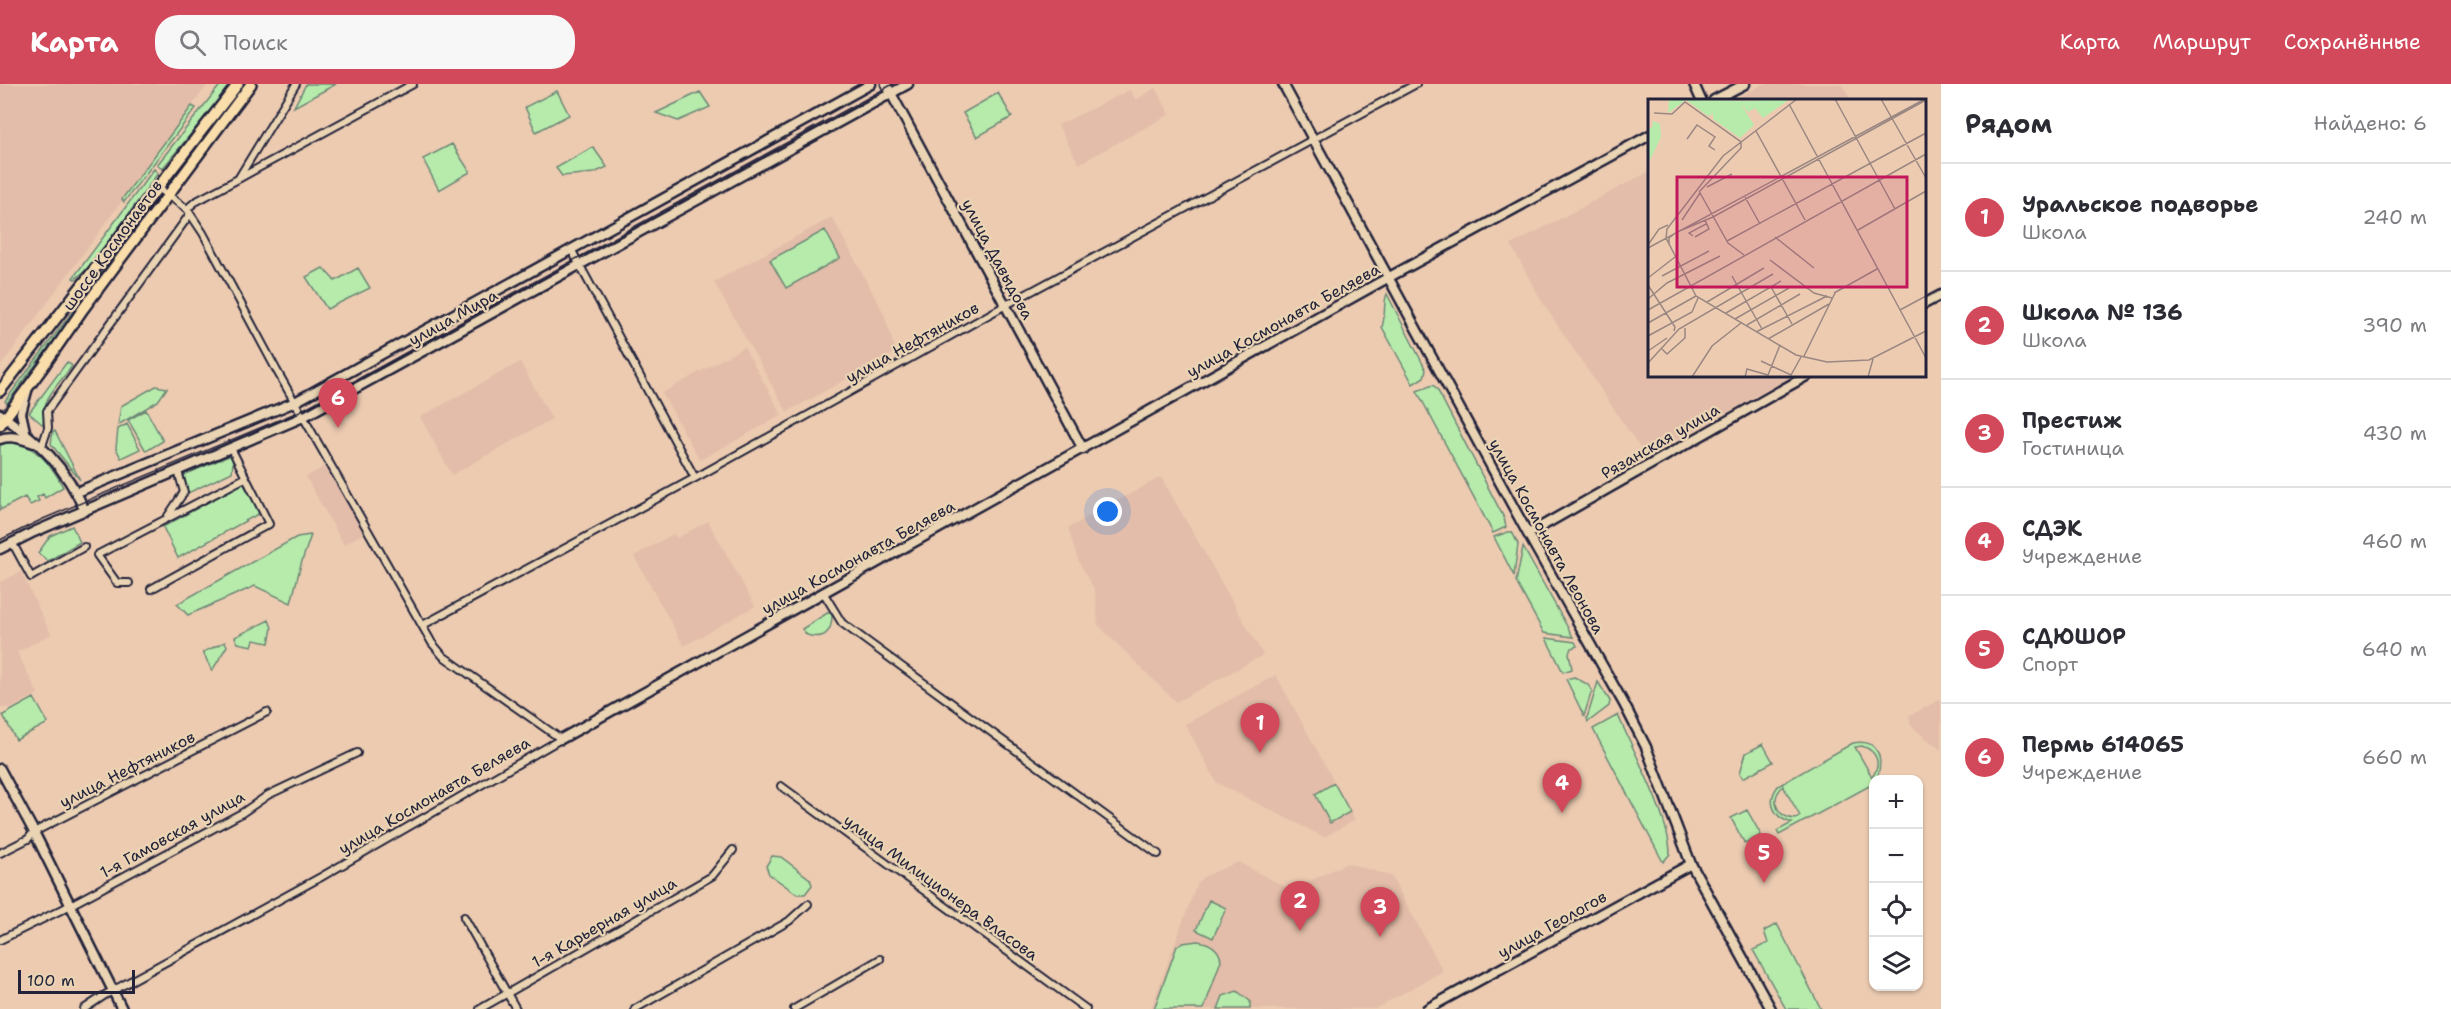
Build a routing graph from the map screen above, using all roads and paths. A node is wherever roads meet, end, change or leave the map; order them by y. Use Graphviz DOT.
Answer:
graph roads {
  1 [pos="238,84"];
  2 [pos="251,84"];
  3 [pos="296,84"];
  4 [pos="413,84"];
  5 [pos="871,84"];
  6 [pos="886,84"];
  7 [pos="908,84"];
  8 [pos="1283,84"];
  9 [pos="1416,84"];
  10 [pos="1694,84"];
  11 [pos="1745,84"];
  12 [pos="891,93"];
  13 [pos="1701,99"];
  14 [pos="1716,99"];
  15 [pos="1648,136"];
  16 [pos="1313,140"];
  17 [pos="238,179"];
  18 [pos="157,186"];
  19 [pos="168,195"];
  20 [pos="188,212"];
  21 [pos="572,249"];
  22 [pos="580,265"];
  23 [pos="1388,278"];
  24 [pos="1941,295"];
  25 [pos="1926,303"];
  26 [pos="1006,305"];
  27 [pos="1806,376"];
  28 [pos="30,385"];
  29 [pos="0,391"];
  30 [pos="295,402"];
  31 [pos="303,417"];
  32 [pos="2,419"];
  33 [pos="25,431"];
  34 [pos="0,439"];
  35 [pos="40,445"];
  36 [pos="231,448"];
  37 [pos="1083,449"];
  38 [pos="178,471"];
  39 [pos="244,478"];
  40 [pos="695,478"];
  41 [pos="77,492"];
  42 [pos="85,511"];
  43 [pos="166,518"];
  44 [pos="1528,534"];
  45 [pos="12,542"];
  46 [pos="84,547"];
  47 [pos="0,549"];
  48 [pos="129,584"];
  49 [pos="151,589"];
  50 [pos="823,592"];
  51 [pos="423,625"];
  52 [pos="267,712"];
  53 [pos="561,739"];
  54 [pos="357,753"];
  55 [pos="0,769"];
  56 [pos="781,786"];
  57 [pos="34,832"];
  58 [pos="733,850"];
  59 [pos="0,853"];
  60 [pos="1158,854"];
  61 [pos="1691,864"];
  62 [pos="808,904"];
  63 [pos="70,905"];
  64 [pos="464,917"];
  65 [pos="0,940"];
  66 [pos="880,959"];
  67 [pos="113,991"];
  68 [pos="507,993"];
  69 [pos="84,1009"];
  70 [pos="122,1009"];
  71 [pos="480,1009"];
  72 [pos="516,1009"];
  73 [pos="635,1009"];
  74 [pos="794,1009"];
  75 [pos="1086,1009"];
  76 [pos="1427,1009"];
  77 [pos="1771,1009"];
  1 -- 18 [label="main road, шоссе Космонавтов"];
  2 -- 19 [label="main road, шоссе Космонавтов"];
  3 -- 17 [label="street"];
  4 -- 17 [label="street"];
  5 -- 21 [label="main road, улица Мира"];
  6 -- 12 [label="main road, улица Давыдова"];
  7 -- 12 [label="main road, улица Мира"];
  8 -- 16 [label="main road, улица Космонавта Леонова"];
  9 -- 16 [label="street, улица Нефтяников"];
  10 -- 13 [label="main road"];
  11 -- 14 [label="main road"];
  12 -- 22 [label="main road, улица Мира"];
  12 -- 26 [label="main road, улица Давыдова"];
  15 -- 23 [label="main road, улица Космонавта Беляева"];
  16 -- 23 [label="main road, улица Космонавта Леонова"];
  16 -- 26 [label="street, улица Нефтяников"];
  17 -- 20 [label="street"];
  18 -- 19 [label="street"];
  18 -- 29 [label="main road, шоссе Космонавтов"];
  19 -- 20 [label="street"];
  19 -- 28 [label="main road, шоссе Космонавтов"];
  20 -- 30 [label="street"];
  20 -- 35 [label="street"];
  21 -- 22 [label="street"];
  21 -- 30 [label="main road, улица Мира"];
  22 -- 31 [label="main road, улица Мира"];
  22 -- 40 [label="street"];
  23 -- 37 [label="main road, улица Космонавта Беляева"];
  23 -- 44 [label="main road, улица Космонавта Леонова"];
  24 -- 25 [label="main road"];
  26 -- 37 [label="main road, улица Давыдова"];
  26 -- 40 [label="street, улица Нефтяников"];
  27 -- 44 [label="main road, Рязанская улица"];
  28 -- 32 [label="main road, шоссе Космонавтов"];
  28 -- 33 [label="main road"];
  30 -- 31 [label="street"];
  30 -- 41 [label="main road, улица Мира"];
  31 -- 36 [label="main road, улица Мира"];
  31 -- 51 [label="street"];
  32 -- 33 [label="main road"];
  33 -- 35 [label="main road"];
  34 -- 35 [label="main road"];
  35 -- 41 [label="main road"];
  36 -- 38 [label="main road, улица Мира"];
  36 -- 39 [label="street"];
  37 -- 50 [label="main road, улица Космонавта Беляева"];
  38 -- 42 [label="main road, улица Мира"];
  38 -- 43 [label="street"];
  39 -- 43 [label="street"];
  39 -- 49 [label="street"];
  40 -- 51 [label="street, улица Нефтяников"];
  41 -- 42 [label="main road"];
  42 -- 45 [label="main road, улица Мира"];
  43 -- 48 [label="street"];
  44 -- 61 [label="main road, улица Космонавта Леонова"];
  45 -- 46 [label="street"];
  45 -- 47 [label="main road, улица Мира"];
  50 -- 53 [label="main road, улица Космонавта Беляева"];
  50 -- 60 [label="street"];
  51 -- 53 [label="street"];
  52 -- 57 [label="street, улица Нефтяников"];
  53 -- 67 [label="street, улица Космонавта Беляева"];
  54 -- 63 [label="street, 1-я Гамовская улица"];
  55 -- 57 [label="main road"];
  56 -- 75 [label="street, улица Милиционера Власова"];
  57 -- 59 [label="street, улица Нефтяников"];
  57 -- 63 [label="main road"];
  58 -- 68 [label="street, 1-я Карьерная улица"];
  61 -- 76 [label="main road, улица Геологов"];
  61 -- 77 [label="main road, улица Космонавта Леонова"];
  62 -- 73 [label="street"];
  63 -- 65 [label="street, 1-я Гамовская улица"];
  63 -- 67 [label="main road"];
  64 -- 68 [label="street"];
  66 -- 74 [label="street"];
  67 -- 69 [label="street, улица Космонавта Беляева"];
  67 -- 70 [label="main road"];
  68 -- 71 [label="street, 1-я Карьерная улица"];
  68 -- 72 [label="street"];
}
